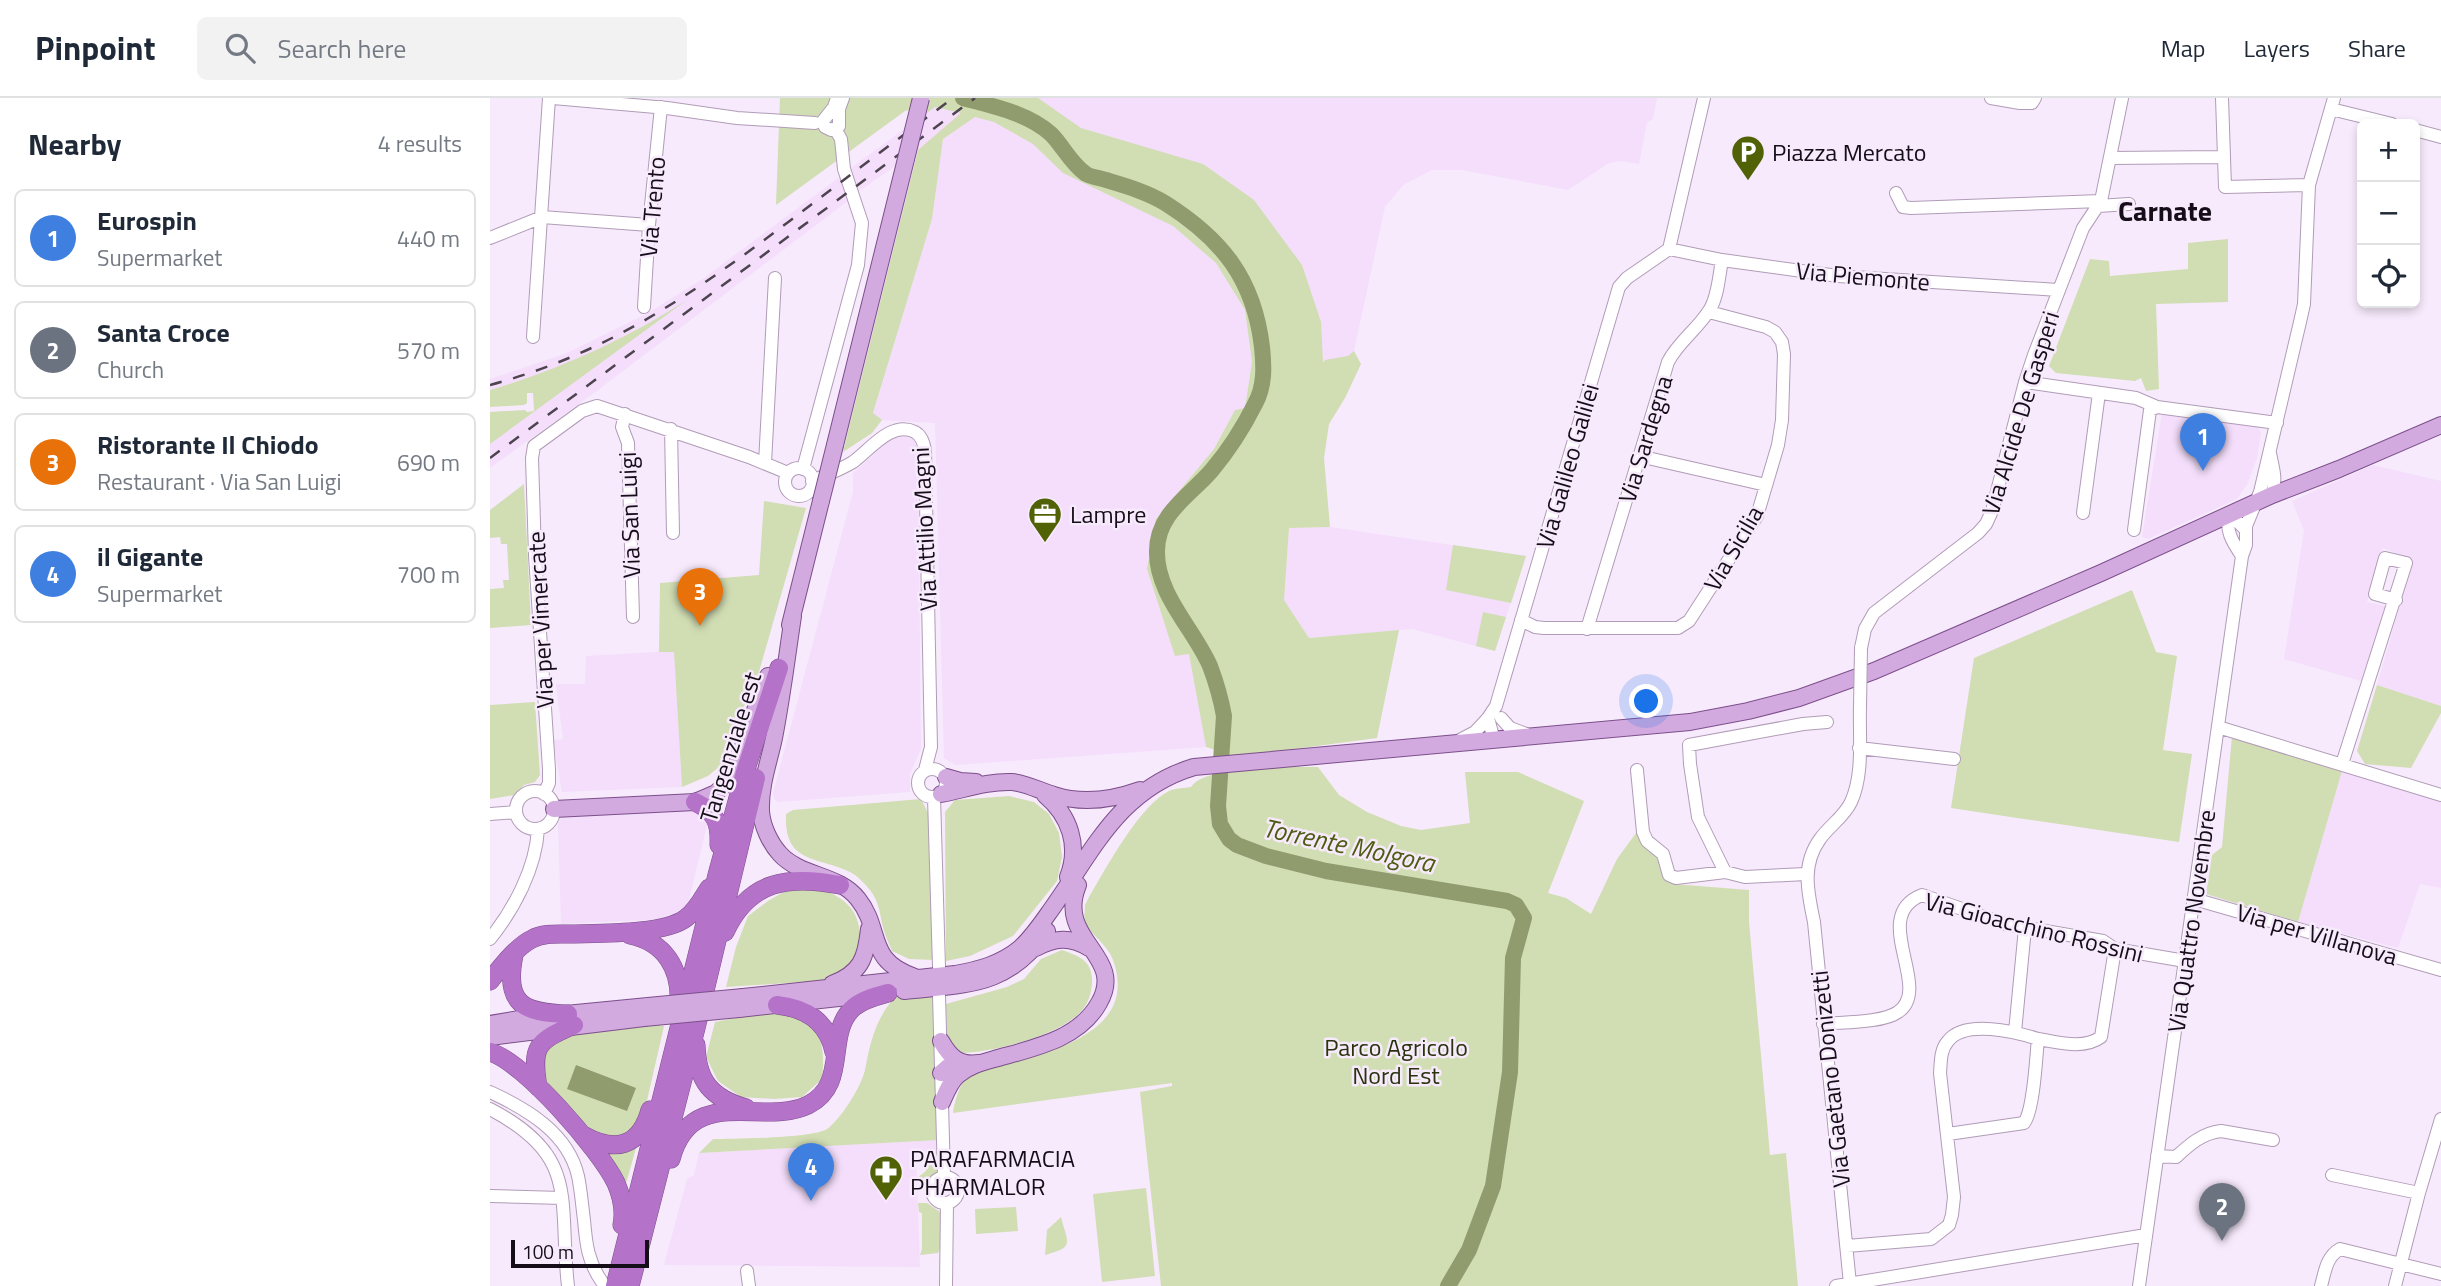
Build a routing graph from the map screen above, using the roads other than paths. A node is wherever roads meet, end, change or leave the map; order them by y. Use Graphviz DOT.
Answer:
graph roads {
  1 [pos="551,98"];
  2 [pos="921,98"];
  3 [pos="1704,98"];
  4 [pos="1991,98"];
  5 [pos="2035,98"];
  6 [pos="2122,98"];
  7 [pos="2222,98"];
  8 [pos="2332,101"];
  9 [pos="838,103"];
  10 [pos="661,107"];
  11 [pos="2379,119"];
  12 [pos="825,125"];
  13 [pos="2420,131"];
  14 [pos="2441,137"];
  15 [pos="2224,157"];
  16 [pos="2110,158"];
  17 [pos="2309,185"];
  18 [pos="2226,187"];
  19 [pos="1896,193"];
  20 [pos="2219,200"];
  21 [pos="2100,203"];
  22 [pos="2129,204"];
  23 [pos="542,217"];
  24 [pos="649,225"];
  25 [pos="490,238"];
  26 [pos="1669,249"];
  27 [pos="1722,260"];
  28 [pos="775,278"];
  29 [pos="2058,290"];
  30 [pos="644,307"];
  31 [pos="1709,312"];
  32 [pos="533,337"];
  33 [pos="2025,382"];
  34 [pos="2099,393"];
  35 [pos="2157,407"];
  36 [pos="625,414"];
  37 [pos="2277,423"];
  38 [pos="2441,425"];
  39 [pos="671,429"];
  40 [pos="534,446"];
  41 [pos="1640,456"];
  42 [pos="765,463"];
  43 [pos="803,469"];
  44 [pos="788,474"];
  45 [pos="2269,474"];
  46 [pos="812,481"];
  47 [pos="1766,485"];
  48 [pos="2297,486"];
  49 [pos="2264,498"];
  50 [pos="2083,513"];
  51 [pos="2229,521"];
  52 [pos="2134,530"];
  53 [pos="2246,530"];
  54 [pos="673,533"];
  55 [pos="2242,556"];
  56 [pos="2396,600"];
  57 [pos="793,616"];
  58 [pos="633,617"];
  59 [pos="1521,620"];
  60 [pos="1587,628"];
  61 [pos="779,668"];
  62 [pos="1860,706"];
  63 [pos="1495,714"];
  64 [pos="1827,722"];
  65 [pos="2218,727"];
  66 [pos="1536,737"];
  67 [pos="1494,740"];
  68 [pos="1452,744"];
  69 [pos="931,747"];
  70 [pos="1859,748"];
  71 [pos="1954,759"];
  72 [pos="2342,764"];
  73 [pos="1194,767"];
  74 [pos="925,770"];
  75 [pos="1637,770"];
  76 [pos="943,774"];
  77 [pos="993,783"];
  78 [pos="1147,788"];
  79 [pos="1040,791"];
  80 [pos="544,794"];
  81 [pos="2441,795"];
  82 [pos="937,796"];
  83 [pos="695,802"];
  84 [pos="554,809"];
  85 [pos="516,812"];
  86 [pos="490,814"];
  87 [pos="538,829"];
  88 [pos="1725,872"];
  89 [pos="1807,874"];
  90 [pos="717,875"];
  91 [pos="840,885"];
  92 [pos="1078,886"];
  93 [pos="1061,895"];
  94 [pos="2194,899"];
  95 [pos="869,923"];
  96 [pos="2025,928"];
  97 [pos="616,932"];
  98 [pos="490,939"];
  99 [pos="1091,949"];
  100 [pos="2115,949"];
  101 [pos="1027,951"];
  102 [pos="513,955"];
  103 [pos="714,958"];
  104 [pos="2185,961"];
  105 [pos="939,967"];
  106 [pos="2441,970"];
  107 [pos="918,978"];
  108 [pos="490,981"];
  109 [pos="820,989"];
  110 [pos="888,993"];
  111 [pos="939,995"];
  112 [pos="741,1003"];
  113 [pos="777,1005"];
  114 [pos="571,1020"];
  115 [pos="490,1024"];
  116 [pos="1823,1024"];
  117 [pos="696,1028"];
  118 [pos="677,1032"];
  119 [pos="2015,1032"];
  120 [pos="490,1037"];
  121 [pos="2038,1039"];
  122 [pos="941,1041"];
  123 [pos="490,1052"];
  124 [pos="672,1060"];
  125 [pos="836,1066"];
  126 [pos="967,1067"];
  127 [pos="941,1073"];
  128 [pos="538,1087"];
  129 [pos="490,1094"];
  130 [pos="942,1102"];
  131 [pos="490,1109"];
  132 [pos="756,1110"];
  133 [pos="505,1117"];
  134 [pos="2441,1119"];
  135 [pos="580,1134"];
  136 [pos="1948,1134"];
  137 [pos="2273,1140"];
  138 [pos="2157,1156"];
  139 [pos="2332,1175"];
  140 [pos="944,1177"];
  141 [pos="2419,1193"];
  142 [pos="490,1196"];
  143 [pos="562,1198"];
  144 [pos="947,1203"];
  145 [pos="650,1206"];
  146 [pos="2146,1235"];
  147 [pos="1847,1246"];
  148 [pos="2401,1263"];
  149 [pos="747,1271"];
  150 [pos="2441,1273"];
  151 [pos="616,1282"];
  152 [pos="1843,1285"];
  153 [pos="568,1286"];
  154 [pos="749,1286"];
  155 [pos="946,1286"];
  156 [pos="2139,1286"];
  157 [pos="2321,1286"];
  158 [pos="2395,1286"];
  1 -- 10 [label="street"];
  1 -- 23 [label="street"];
  2 -- 57 [label="main road, bridge"];
  3 -- 26 [label="street"];
  4 -- 5 [label="street"];
  6 -- 16 [label="street, Via Alcide De Gasperi"];
  7 -- 15 [label="street"];
  8 -- 11 [label="street"];
  8 -- 17 [label="street, Via Quattro Novembre"];
  9 -- 12 [label="street"];
  10 -- 12 [label="street"];
  10 -- 24 [label="street, Via Trento"];
  12 -- 43 [label="street"];
  13 -- 14 [label="street"];
  15 -- 16 [label="street"];
  15 -- 18 [label="street"];
  16 -- 21 [label="street, Via Alcide De Gasperi"];
  17 -- 18 [label="street"];
  17 -- 37 [label="street, Via Quattro Novembre"];
  18 -- 20 [label="street"];
  19 -- 21 [label="street"];
  21 -- 22 [label="street"];
  21 -- 29 [label="street, Via Alcide De Gasperi"];
  23 -- 24 [label="street"];
  23 -- 25 [label="street"];
  23 -- 32 [label="street"];
  24 -- 30 [label="street, Via Trento"];
  26 -- 27 [label="street, Via Piemonte"];
  26 -- 59 [label="street, Via Galileo Galilei"];
  27 -- 29 [label="street, Via Piemonte"];
  27 -- 31 [label="street, Via Sardegna"];
  28 -- 42 [label="street"];
  29 -- 33 [label="street, Via Alcide De Gasperi"];
  31 -- 41 [label="street, Via Sardegna"];
  31 -- 47 [label="street, Via Sicilia"];
  33 -- 34 [label="street"];
  33 -- 62 [label="street, Via Alcide De Gasperi, bridge"];
  34 -- 35 [label="street"];
  34 -- 50 [label="street"];
  35 -- 37 [label="street"];
  35 -- 52 [label="street"];
  36 -- 39 [label="street, Via San Luigi"];
  36 -- 40 [label="street, Via San Luigi"];
  36 -- 58 [label="street, Via San Luigi"];
  37 -- 45 [label="street, Via Quattro Novembre"];
  38 -- 48 [label="main road"];
  39 -- 42 [label="street, Via San Luigi"];
  39 -- 54 [label="street, Via San Luigi"];
  40 -- 80 [label="street, Via per Vimercate"];
  41 -- 47 [label="street"];
  41 -- 60 [label="street, Via Sardegna"];
  42 -- 44 [label="street, Via San Luigi"];
  43 -- 44 [label="street"];
  43 -- 46 [label="street"];
  44 -- 46 [label="street"];
  45 -- 48 [label="street"];
  45 -- 49 [label="street, Via Quattro Novembre"];
  46 -- 69 [label="street, Via Attilio Magni"];
  47 -- 60 [label="street, Via Sicilia"];
  48 -- 49 [label="main road"];
  49 -- 51 [label="main road"];
  49 -- 53 [label="street, Via Quattro Novembre"];
  51 -- 53 [label="street"];
  51 -- 55 [label="street"];
  51 -- 66 [label="main road"];
  53 -- 55 [label="street, Via Quattro Novembre"];
  55 -- 65 [label="street, Via Quattro Novembre"];
  56 -- 72 [label="street"];
  57 -- 61 [label="main road"];
  57 -- 83 [label="main road"];
  57 -- 91 [label="main road"];
  59 -- 60 [label="street, Via Sicilia"];
  59 -- 63 [label="street, Via Galileo Galilei"];
  61 -- 90 [label="highway, Tangenziale est"];
  61 -- 103 [label="highway, Tangenziale est"];
  62 -- 70 [label="street, Via Gaetano Donizetti"];
  63 -- 66 [label="street"];
  63 -- 67 [label="street, Via Galileo Galilei"];
  63 -- 68 [label="street"];
  64 -- 88 [label="street"];
  65 -- 72 [label="street"];
  65 -- 94 [label="street, Via Quattro Novembre"];
  66 -- 67 [label="main road"];
  67 -- 68 [label="main road"];
  68 -- 73 [label="main road"];
  69 -- 74 [label="street, Via Attilio Magni"];
  69 -- 76 [label="street, Via Attilio Magni"];
  70 -- 71 [label="street"];
  70 -- 89 [label="street, Via Gaetano Donizetti"];
  72 -- 81 [label="street"];
  73 -- 78 [label="main road"];
  73 -- 92 [label="main road"];
  74 -- 76 [label="street"];
  74 -- 82 [label="street"];
  75 -- 88 [label="street"];
  76 -- 77 [label="main road"];
  76 -- 82 [label="street"];
  77 -- 79 [label="main road"];
  77 -- 82 [label="main road"];
  78 -- 79 [label="main road"];
  78 -- 93 [label="main road"];
  79 -- 93 [label="main road"];
  80 -- 84 [label="street"];
  80 -- 85 [label="street"];
  82 -- 105 [label="street"];
  83 -- 84 [label="main road"];
  83 -- 90 [label="highway"];
  84 -- 87 [label="street"];
  85 -- 86 [label="street"];
  85 -- 87 [label="street"];
  87 -- 98 [label="street"];
  88 -- 89 [label="street"];
  89 -- 116 [label="street, Via Gaetano Donizetti"];
  90 -- 97 [label="highway"];
  90 -- 118 [label="highway, Tangenziale est"];
  91 -- 95 [label="main road"];
  91 -- 103 [label="highway"];
  92 -- 99 [label="main road"];
  92 -- 101 [label="main road"];
  93 -- 101 [label="main road"];
  94 -- 104 [label="street, Via Quattro Novembre"];
  94 -- 106 [label="street, Via per Villanova"];
  95 -- 107 [label="main road"];
  95 -- 109 [label="main road"];
  96 -- 100 [label="street, Via Gioacchino Rossini"];
  96 -- 116 [label="street, Via Gioacchino Rossini"];
  96 -- 119 [label="street"];
  97 -- 102 [label="highway"];
  97 -- 118 [label="highway"];
  99 -- 101 [label="main road"];
  99 -- 126 [label="main road"];
  100 -- 104 [label="street, Via Gioacchino Rossini"];
  100 -- 121 [label="street"];
  101 -- 107 [label="main road"];
  101 -- 110 [label="main road"];
  102 -- 108 [label="highway"];
  102 -- 114 [label="highway"];
  103 -- 117 [label="highway, Tangenziale est"];
  104 -- 138 [label="street, Via Quattro Novembre"];
  107 -- 109 [label="main road"];
  109 -- 112 [label="main road"];
  110 -- 113 [label="main road"];
  110 -- 125 [label="highway"];
  111 -- 122 [label="street"];
  112 -- 113 [label="main road"];
  112 -- 114 [label="main road, bridge"];
  113 -- 125 [label="highway"];
  114 -- 115 [label="main road"];
  114 -- 120 [label="main road"];
  114 -- 128 [label="highway"];
  116 -- 147 [label="street, Via Gaetano Donizetti"];
  117 -- 132 [label="highway"];
  117 -- 145 [label="highway, Tangenziale est"];
  118 -- 124 [label="highway, Tangenziale est"];
  119 -- 121 [label="street"];
  119 -- 136 [label="street"];
  121 -- 136 [label="street"];
  122 -- 126 [label="main road"];
  122 -- 127 [label="street"];
  123 -- 128 [label="highway"];
  124 -- 135 [label="highway"];
  124 -- 151 [label="highway, Tangenziale est"];
  125 -- 132 [label="highway"];
  126 -- 127 [label="main road"];
  126 -- 130 [label="main road"];
  127 -- 130 [label="street"];
  128 -- 135 [label="highway"];
  129 -- 133 [label="street"];
  129 -- 151 [label="street"];
  130 -- 140 [label="street"];
  131 -- 133 [label="street"];
  132 -- 145 [label="highway"];
  133 -- 143 [label="street"];
  134 -- 141 [label="street"];
  135 -- 151 [label="highway"];
  136 -- 147 [label="street"];
  137 -- 138 [label="street"];
  138 -- 146 [label="street, Via Quattro Novembre"];
  139 -- 141 [label="street"];
  140 -- 144 [label="street"];
  140 -- 144 [label="street"];
  141 -- 148 [label="street"];
  142 -- 143 [label="street"];
  143 -- 153 [label="street"];
  144 -- 155 [label="street"];
  145 -- 151 [label="highway, Tangenziale est"];
  146 -- 152 [label="street"];
  146 -- 156 [label="street, Via Quattro Novembre"];
  147 -- 152 [label="street, Via Gaetano Donizetti"];
  148 -- 150 [label="street"];
  148 -- 157 [label="street"];
  148 -- 158 [label="street"];
  149 -- 154 [label="street"];
}
